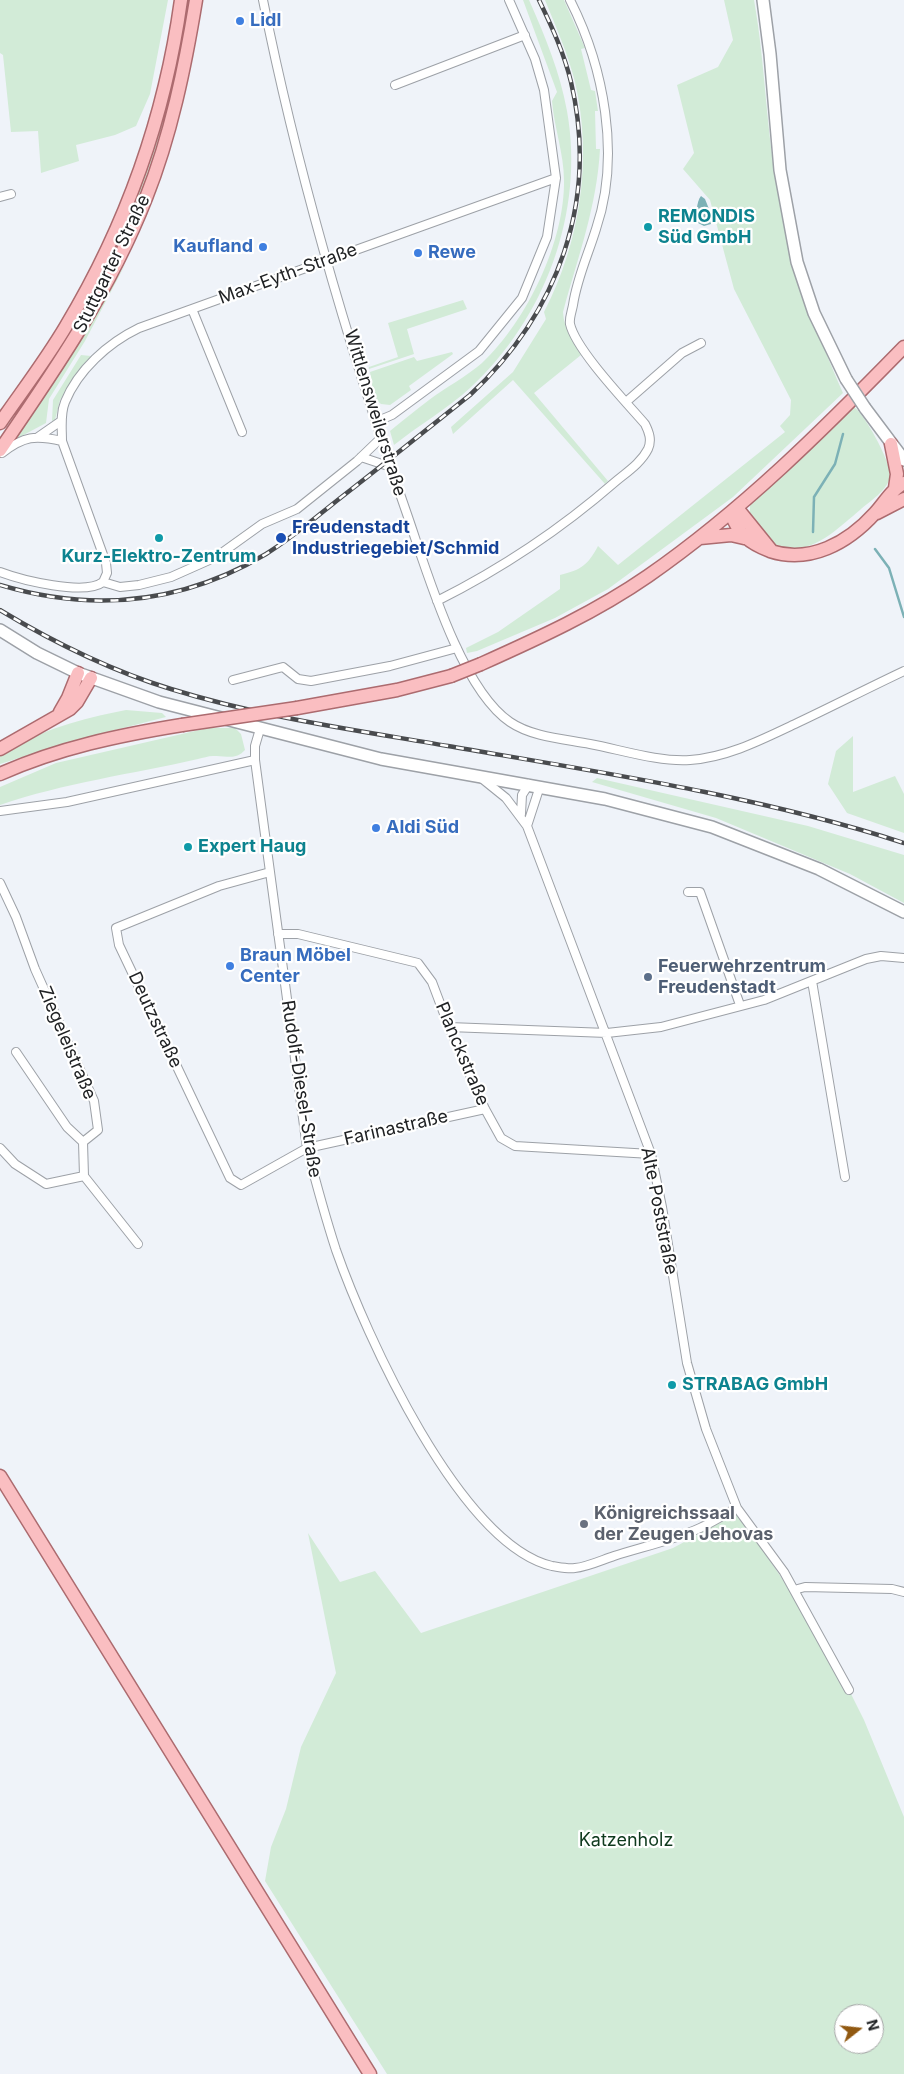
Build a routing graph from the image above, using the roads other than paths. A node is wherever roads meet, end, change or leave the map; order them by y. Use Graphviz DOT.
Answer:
graph roads {
  1 [pos="181,0"];
  2 [pos="196,0"];
  3 [pos="263,0"];
  4 [pos="509,0"];
  5 [pos="570,0"];
  6 [pos="763,0"];
  7 [pos="525,35"];
  8 [pos="396,84"];
  9 [pos="556,178"];
  10 [pos="11,194"];
  11 [pos="0,197"];
  12 [pos="327,259"];
  13 [pos="192,309"];
  14 [pos="701,344"];
  15 [pos="904,347"];
  16 [pos="626,402"];
  17 [pos="61,421"];
  18 [pos="375,422"];
  19 [pos="0,423"];
  20 [pos="242,432"];
  21 [pos="38,436"];
  22 [pos="381,438"];
  23 [pos="62,441"];
  24 [pos="892,444"];
  25 [pos="0,452"];
  26 [pos="361,457"];
  27 [pos="904,460"];
  28 [pos="391,467"];
  29 [pos="899,485"];
  30 [pos="904,500"];
  31 [pos="734,510"];
  32 [pos="875,514"];
  33 [pos="700,538"];
  34 [pos="744,538"];
  35 [pos="772,551"];
  36 [pos="0,572"];
  37 [pos="103,582"];
  38 [pos="437,601"];
  39 [pos="0,630"];
  40 [pos="457,648"];
  41 [pos="904,671"];
  42 [pos="78,673"];
  43 [pos="91,678"];
  44 [pos="233,680"];
  45 [pos="57,716"];
  46 [pos="260,729"];
  47 [pos="0,749"];
  48 [pos="255,760"];
  49 [pos="0,774"];
  50 [pos="478,776"];
  51 [pos="534,785"];
  52 [pos="0,811"];
  53 [pos="521,814"];
  54 [pos="527,826"];
  55 [pos="270,872"];
  56 [pos="0,883"];
  57 [pos="688,892"];
  58 [pos="904,912"];
  59 [pos="278,934"];
  60 [pos="904,958"];
  61 [pos="812,981"];
  62 [pos="740,1005"];
  63 [pos="449,1028"];
  64 [pos="607,1033"];
  65 [pos="16,1052"];
  66 [pos="485,1109"];
  67 [pos="83,1142"];
  68 [pos="0,1148"];
  69 [pos="307,1148"];
  70 [pos="651,1154"];
  71 [pos="84,1176"];
  72 [pos="845,1177"];
  73 [pos="138,1244"];
  74 [pos="0,1476"];
  75 [pos="737,1508"];
  76 [pos="794,1590"];
  77 [pos="904,1592"];
  78 [pos="849,1690"];
  79 [pos="370,2074"];
  1 -- 19 [label="main road, Stuttgarter Straße"];
  2 -- 25 [label="main road, Stuttgarter Straße"];
  3 -- 12 [label="street, Wittlensweilerstraße"];
  4 -- 7 [label="street"];
  5 -- 16 [label="street"];
  6 -- 24 [label="street, bridge"];
  7 -- 8 [label="street"];
  7 -- 9 [label="street"];
  9 -- 12 [label="street, Max-Eyth-Straße"];
  9 -- 18 [label="street"];
  10 -- 11 [label="street"];
  12 -- 13 [label="street, Max-Eyth-Straße"];
  12 -- 18 [label="street, Wittlensweilerstraße"];
  13 -- 17 [label="street, Max-Eyth-Straße"];
  13 -- 20 [label="street"];
  14 -- 16 [label="street"];
  15 -- 31 [label="main road"];
  16 -- 38 [label="street"];
  17 -- 21 [label="street"];
  17 -- 23 [label="street, Max-Eyth-Straße"];
  18 -- 22 [label="street, Wittlensweilerstraße"];
  21 -- 23 [label="street"];
  21 -- 25 [label="street"];
  22 -- 26 [label="street"];
  22 -- 28 [label="street, Wittlensweilerstraße"];
  23 -- 37 [label="street, Max-Eyth-Straße"];
  24 -- 27 [label="street"];
  24 -- 29 [label="main road"];
  26 -- 28 [label="street"];
  26 -- 37 [label="street"];
  28 -- 38 [label="street, Wittlensweilerstraße"];
  29 -- 32 [label="main road"];
  30 -- 32 [label="main road"];
  31 -- 33 [label="main road"];
  31 -- 34 [label="main road"];
  31 -- 35 [label="main road"];
  32 -- 35 [label="main road"];
  33 -- 34 [label="main road"];
  33 -- 49 [label="main road, bridge"];
  34 -- 35 [label="main road"];
  36 -- 37 [label="street"];
  38 -- 40 [label="street, Wittlensweilerstraße"];
  39 -- 42 [label="street"];
  40 -- 41 [label="street, Wittlensweilerstraße"];
  40 -- 44 [label="street"];
  42 -- 43 [label="street"];
  42 -- 45 [label="main road"];
  43 -- 45 [label="main road"];
  43 -- 46 [label="street"];
  45 -- 47 [label="main road"];
  46 -- 48 [label="street, Rudolf-Diesel-Straße"];
  46 -- 50 [label="street"];
  48 -- 52 [label="street"];
  48 -- 55 [label="street, Rudolf-Diesel-Straße"];
  50 -- 51 [label="street"];
  50 -- 53 [label="street, Alte Poststraße"];
  51 -- 53 [label="street"];
  51 -- 54 [label="street"];
  51 -- 58 [label="street"];
  53 -- 54 [label="street, Alte Poststraße"];
  54 -- 64 [label="street, Alte Poststraße"];
  55 -- 59 [label="street, Rudolf-Diesel-Straße"];
  55 -- 69 [label="street, Deutzstraße"];
  56 -- 67 [label="street, Ziegeleistraße"];
  57 -- 62 [label="street"];
  59 -- 63 [label="street, Planckstraße"];
  59 -- 69 [label="street, Rudolf-Diesel-Straße"];
  60 -- 61 [label="street"];
  61 -- 62 [label="street"];
  61 -- 72 [label="street"];
  62 -- 64 [label="street"];
  63 -- 64 [label="street"];
  63 -- 66 [label="street, Planckstraße"];
  64 -- 70 [label="street, Alte Poststraße"];
  65 -- 67 [label="street"];
  66 -- 69 [label="street, Farinastraße"];
  66 -- 70 [label="street, Planckstraße"];
  67 -- 71 [label="street"];
  68 -- 71 [label="street"];
  69 -- 75 [label="street, Rudolf-Diesel-Straße"];
  70 -- 75 [label="street, Alte Poststraße"];
  71 -- 73 [label="street"];
  74 -- 79 [label="main road"];
  75 -- 76 [label="street, Alte Poststraße"];
  76 -- 77 [label="street"];
  76 -- 78 [label="street, Alte Poststraße"];
}
